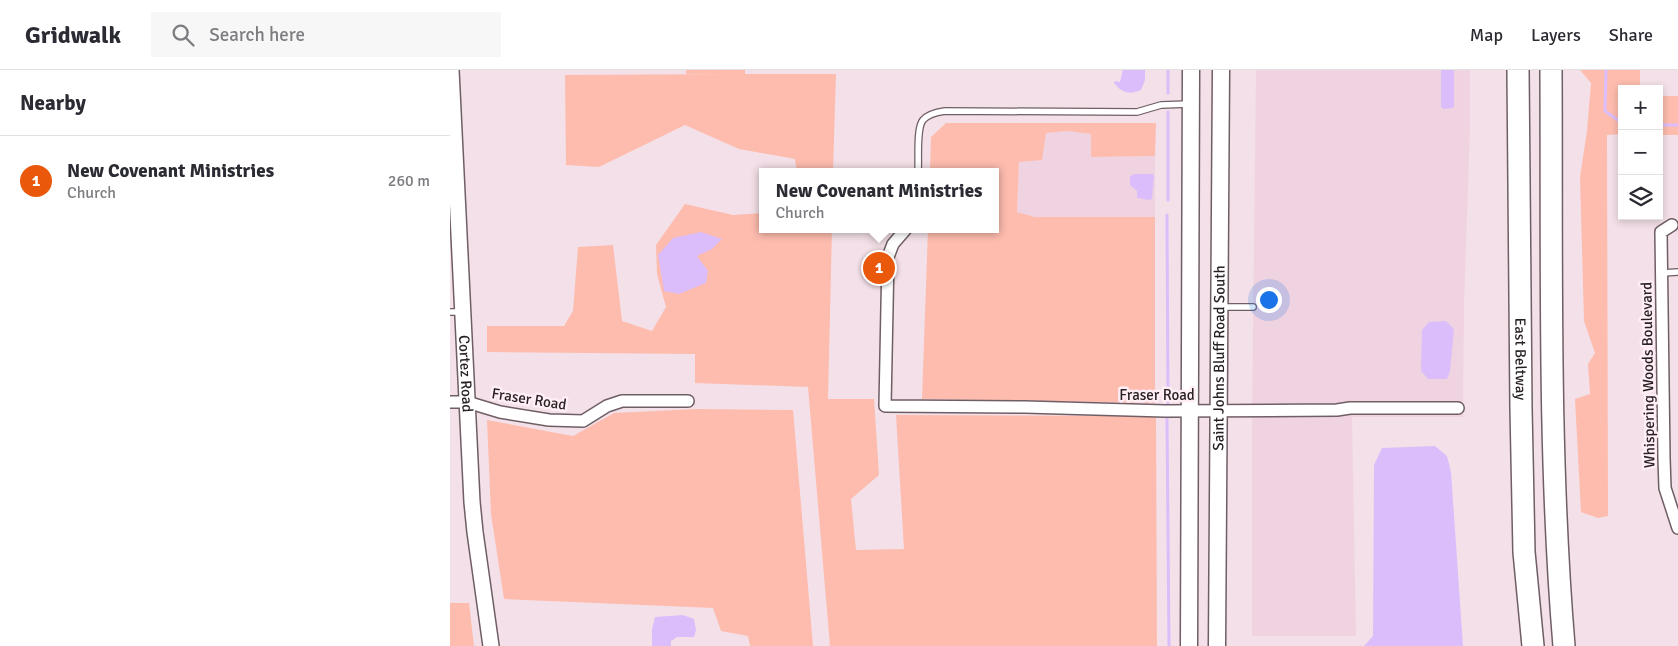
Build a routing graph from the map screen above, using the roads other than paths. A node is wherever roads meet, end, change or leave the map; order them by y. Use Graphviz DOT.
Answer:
graph roads {
  1 [pos="451,70"];
  2 [pos="1192,70"];
  3 [pos="1221,70"];
  4 [pos="1518,70"];
  5 [pos="1551,70"];
  6 [pos="1192,104"];
  7 [pos="918,168"];
  8 [pos="1675,223"];
  9 [pos="903,233"];
  10 [pos="1678,272"];
  11 [pos="1662,273"];
  12 [pos="1220,307"];
  13 [pos="1253,307"];
  14 [pos="456,312"];
  15 [pos="688,401"];
  16 [pos="450,402"];
  17 [pos="467,402"];
  18 [pos="1458,408"];
  19 [pos="1189,410"];
  20 [pos="1219,410"];
  21 [pos="1677,522"];
  22 [pos="491,646"];
  23 [pos="1189,646"];
  24 [pos="1217,646"];
  25 [pos="1533,646"];
  26 [pos="1564,646"];
  1 -- 14 [label="street, Cortez Road"];
  2 -- 6 [label="main road, Saint Johns Bluff Road South"];
  3 -- 12 [label="main road, Saint Johns Bluff Road South"];
  4 -- 25 [label="highway, East Beltway"];
  5 -- 26 [label="highway"];
  6 -- 7 [label="lane"];
  6 -- 19 [label="main road, Saint Johns Bluff Road South"];
  8 -- 11 [label="street, Whispering Woods Boulevard"];
  9 -- 19 [label="street, Fraser Road"];
  10 -- 11 [label="lane"];
  11 -- 21 [label="street, Whispering Woods Boulevard"];
  12 -- 13 [label="lane"];
  12 -- 20 [label="main road, Saint Johns Bluff Road South"];
  14 -- 17 [label="street, Cortez Road"];
  15 -- 17 [label="street, Fraser Road"];
  16 -- 17 [label="street, Fraser Road"];
  17 -- 22 [label="street, Cortez Road"];
  18 -- 20 [label="street, Fraser Road"];
  19 -- 20 [label="street, Fraser Road"];
  19 -- 23 [label="main road, Saint Johns Bluff Road South"];
  20 -- 24 [label="main road, Saint Johns Bluff Road South"];
}
